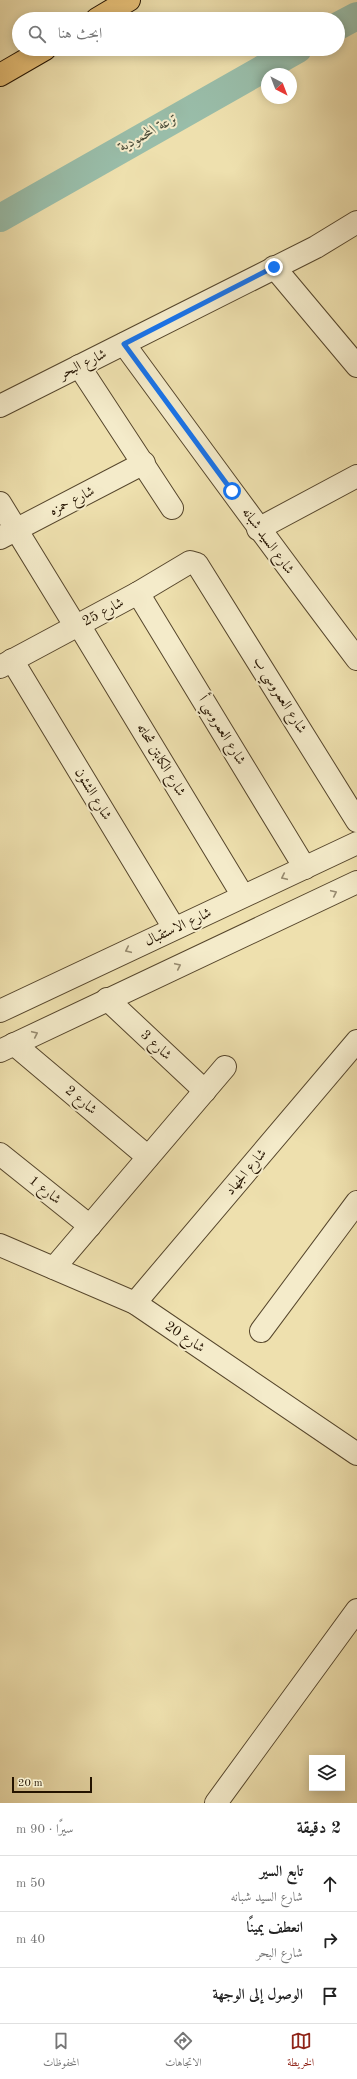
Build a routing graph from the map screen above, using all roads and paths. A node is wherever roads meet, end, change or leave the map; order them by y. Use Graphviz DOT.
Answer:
graph roads {
  1 [pos="129,0"];
  2 [pos="109,12"];
  3 [pos="33,56"];
  4 [pos="0,75"];
  5 [pos="357,222"];
  6 [pos="274,267"];
  7 [pos="124,344"];
  8 [pos="79,366"];
  9 [pos="357,366"];
  10 [pos="0,406"];
  11 [pos="144,463"];
  12 [pos="357,476"];
  13 [pos="0,503"];
  14 [pos="172,508"];
  15 [pos="258,529"];
  16 [pos="8,534"];
  17 [pos="202,570"];
  18 [pos="138,593"];
  19 [pos="77,626"];
  20 [pos="357,659"];
  21 [pos="6,664"];
  22 [pos="357,821"];
  23 [pos="357,843"];
  24 [pos="305,868"];
  25 [pos="357,882"];
  26 [pos="243,896"];
  27 [pos="174,928"];
  28 [pos="107,1000"];
  29 [pos="2,1006"];
  30 [pos="357,1041"];
  31 [pos="7,1047"];
  32 [pos="225,1067"];
  33 [pos="205,1091"];
  34 [pos="0,1154"];
  35 [pos="148,1157"];
  36 [pos="357,1202"];
  37 [pos="90,1226"];
  38 [pos="0,1245"];
  39 [pos="54,1268"];
  40 [pos="135,1303"];
  41 [pos="261,1331"];
  42 [pos="357,1454"];
  43 [pos="357,1610"];
  44 [pos="216,1803"];
  1 -- 2 [label="main road"];
  3 -- 4 [label="main road"];
  5 -- 6 [label="street, شارع البحر"];
  6 -- 7 [label="street, شارع البحر"];
  6 -- 9 [label="street"];
  7 -- 8 [label="street, شارع البحر"];
  7 -- 15 [label="street, شارع السيد شبانه"];
  8 -- 10 [label="street, شارع البحر"];
  8 -- 11 [label="street"];
  11 -- 14 [label="street"];
  11 -- 16 [label="street, شارع حمزه"];
  12 -- 15 [label="street"];
  13 -- 16 [label="street, شارع الكابتن شحاته"];
  15 -- 20 [label="street, شارع السيد شبانه"];
  16 -- 19 [label="street, شارع الكابتن شحاته"];
  17 -- 18 [label="street, شارع 25"];
  17 -- 22 [label="street, شارع العمروسي ب"];
  18 -- 19 [label="street, شارع 25"];
  18 -- 24 [label="street, شارع العمروسي أ"];
  19 -- 21 [label="street, شارع 25"];
  19 -- 26 [label="street, شارع الكابتن شحاته"];
  21 -- 27 [label="street, شارع الشئون"];
  23 -- 24 [label="street, شارع الاستقبال"];
  24 -- 26 [label="street, شارع الاستقبال, one-way"];
  28 -- 25 [label="street, one-way"];
  26 -- 27 [label="street, شارع الاستقبال"];
  27 -- 29 [label="street, شارع الاستقبال, one-way"];
  31 -- 28 [label="street, one-way"];
  28 -- 33 [label="street, شارع 3"];
  30 -- 40 [label="street, شارع الجهاد"];
  31 -- 35 [label="street, شارع 2"];
  32 -- 33 [label="street"];
  33 -- 35 [label="street"];
  34 -- 37 [label="street, شارع 1"];
  35 -- 37 [label="street"];
  36 -- 41 [label="street"];
  37 -- 39 [label="street"];
  38 -- 39 [label="street, شارع 20"];
  39 -- 40 [label="street, شارع 20"];
  40 -- 42 [label="street, شارع 20"];
  43 -- 44 [label="street"];
}
